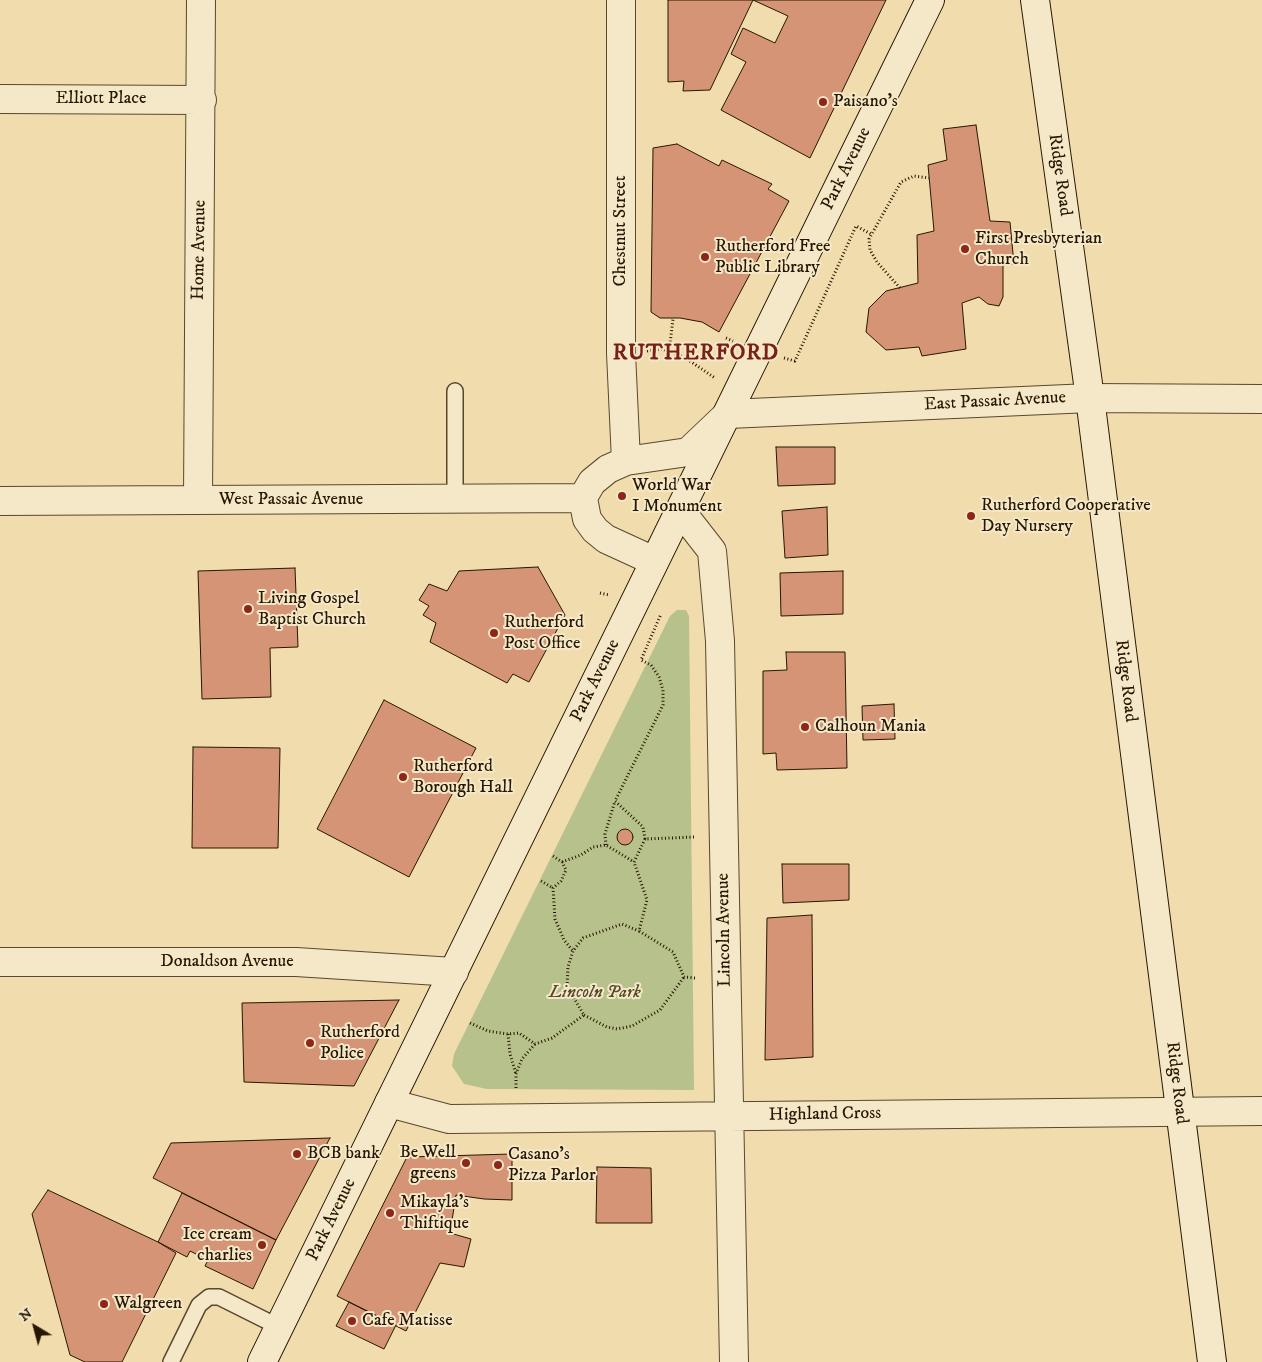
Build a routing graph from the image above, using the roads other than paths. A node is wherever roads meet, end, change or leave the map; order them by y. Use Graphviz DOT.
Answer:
graph roads {
  1 [pos="201,0"];
  2 [pos="621,0"];
  3 [pos="930,0"];
  4 [pos="1035,0"];
  5 [pos="0,99"];
  6 [pos="202,100"];
  7 [pos="455,391"];
  8 [pos="1090,398"];
  9 [pos="1262,399"];
  10 [pos="733,403"];
  11 [pos="626,461"];
  12 [pos="583,498"];
  13 [pos="455,499"];
  14 [pos="198,500"];
  15 [pos="0,501"];
  16 [pos="680,510"];
  17 [pos="654,561"];
  18 [pos="0,962"];
  19 [pos="454,972"];
  20 [pos="390,1103"];
  21 [pos="1262,1111"];
  22 [pos="1180,1112"];
  23 [pos="729,1116"];
  24 [pos="280,1327"];
  25 [pos="171,1362"];
  26 [pos="262,1362"];
  27 [pos="734,1362"];
  28 [pos="1212,1362"];
  1 -- 6 [label="street, Home Avenue"];
  2 -- 11 [label="street, Chestnut Street"];
  3 -- 10 [label="street, Park Avenue"];
  4 -- 8 [label="street, Ridge Road"];
  5 -- 6 [label="street, Elliott Place"];
  6 -- 14 [label="street, Home Avenue"];
  7 -- 13 [label="lane"];
  8 -- 9 [label="street, East Passaic Avenue"];
  8 -- 10 [label="street, East Passaic Avenue"];
  8 -- 22 [label="street, Ridge Road"];
  10 -- 11 [label="street"];
  10 -- 16 [label="street, Park Avenue"];
  11 -- 12 [label="street"];
  12 -- 13 [label="street, West Passaic Avenue"];
  12 -- 17 [label="street"];
  13 -- 14 [label="street, West Passaic Avenue"];
  14 -- 15 [label="street, West Passaic Avenue"];
  16 -- 17 [label="street, Park Avenue"];
  16 -- 23 [label="street, Lincoln Avenue"];
  17 -- 19 [label="street, Park Avenue"];
  18 -- 19 [label="street, Donaldson Avenue"];
  19 -- 20 [label="street, Park Avenue"];
  20 -- 23 [label="street, Highland Cross"];
  20 -- 24 [label="street, Park Avenue"];
  21 -- 22 [label="street, Highland Cross"];
  22 -- 23 [label="street, Highland Cross"];
  22 -- 28 [label="street, Ridge Road"];
  23 -- 27 [label="street, Lincoln Avenue"];
  24 -- 25 [label="lane"];
  24 -- 26 [label="street, Park Avenue"];
}
